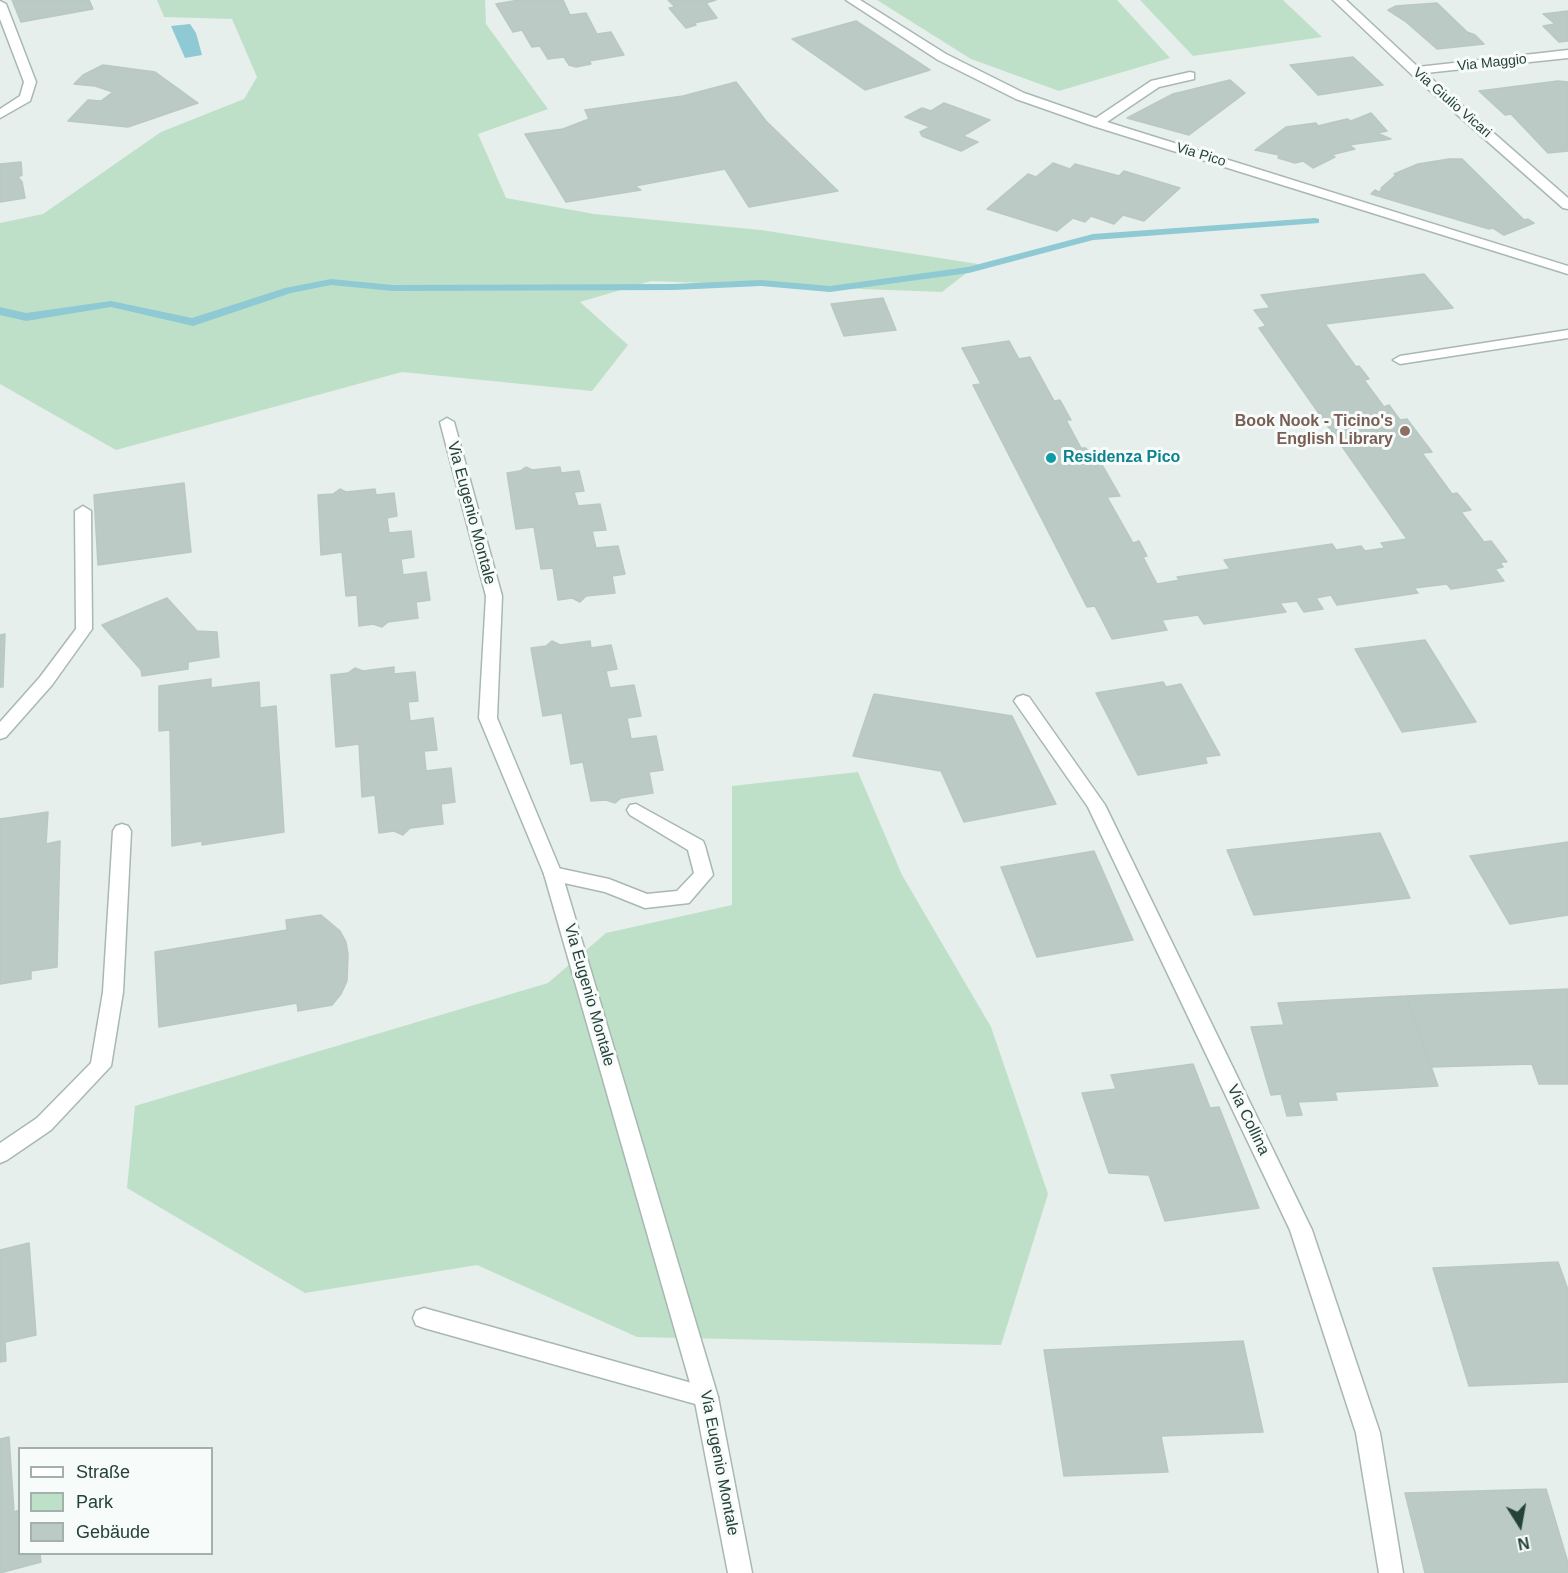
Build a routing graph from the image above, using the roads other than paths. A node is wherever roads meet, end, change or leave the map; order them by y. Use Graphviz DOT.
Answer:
graph roads {
  1 [pos="852,0"];
  2 [pos="1339,0"];
  3 [pos="0,4"];
  4 [pos="1568,54"];
  5 [pos="1415,71"];
  6 [pos="1190,76"];
  7 [pos="0,114"];
  8 [pos="1097,123"];
  9 [pos="1568,205"];
  10 [pos="1568,270"];
  11 [pos="1568,334"];
  12 [pos="1400,360"];
  13 [pos="447,422"];
  14 [pos="82,511"];
  15 [pos="1023,701"];
  16 [pos="0,733"];
  17 [pos="636,810"];
  18 [pos="122,831"];
  19 [pos="553,874"];
  20 [pos="0,1154"];
  21 [pos="424,1318"];
  22 [pos="706,1397"];
  23 [pos="740,1573"];
  24 [pos="1391,1573"];
  1 -- 8 [label="street, Via Pico"];
  2 -- 5 [label="street, Via Giulio Vicari"];
  3 -- 7 [label="street"];
  4 -- 5 [label="street, Via Maggio"];
  5 -- 9 [label="street, Via Giulio Vicari"];
  6 -- 8 [label="street"];
  8 -- 10 [label="street, Via Pico"];
  11 -- 12 [label="street"];
  13 -- 19 [label="street, Via Eugenio Montale"];
  14 -- 16 [label="street"];
  15 -- 24 [label="street, Via Collina"];
  17 -- 19 [label="street"];
  18 -- 20 [label="street"];
  19 -- 22 [label="street, Via Eugenio Montale"];
  21 -- 22 [label="street"];
  22 -- 23 [label="street, Via Eugenio Montale"];
}
